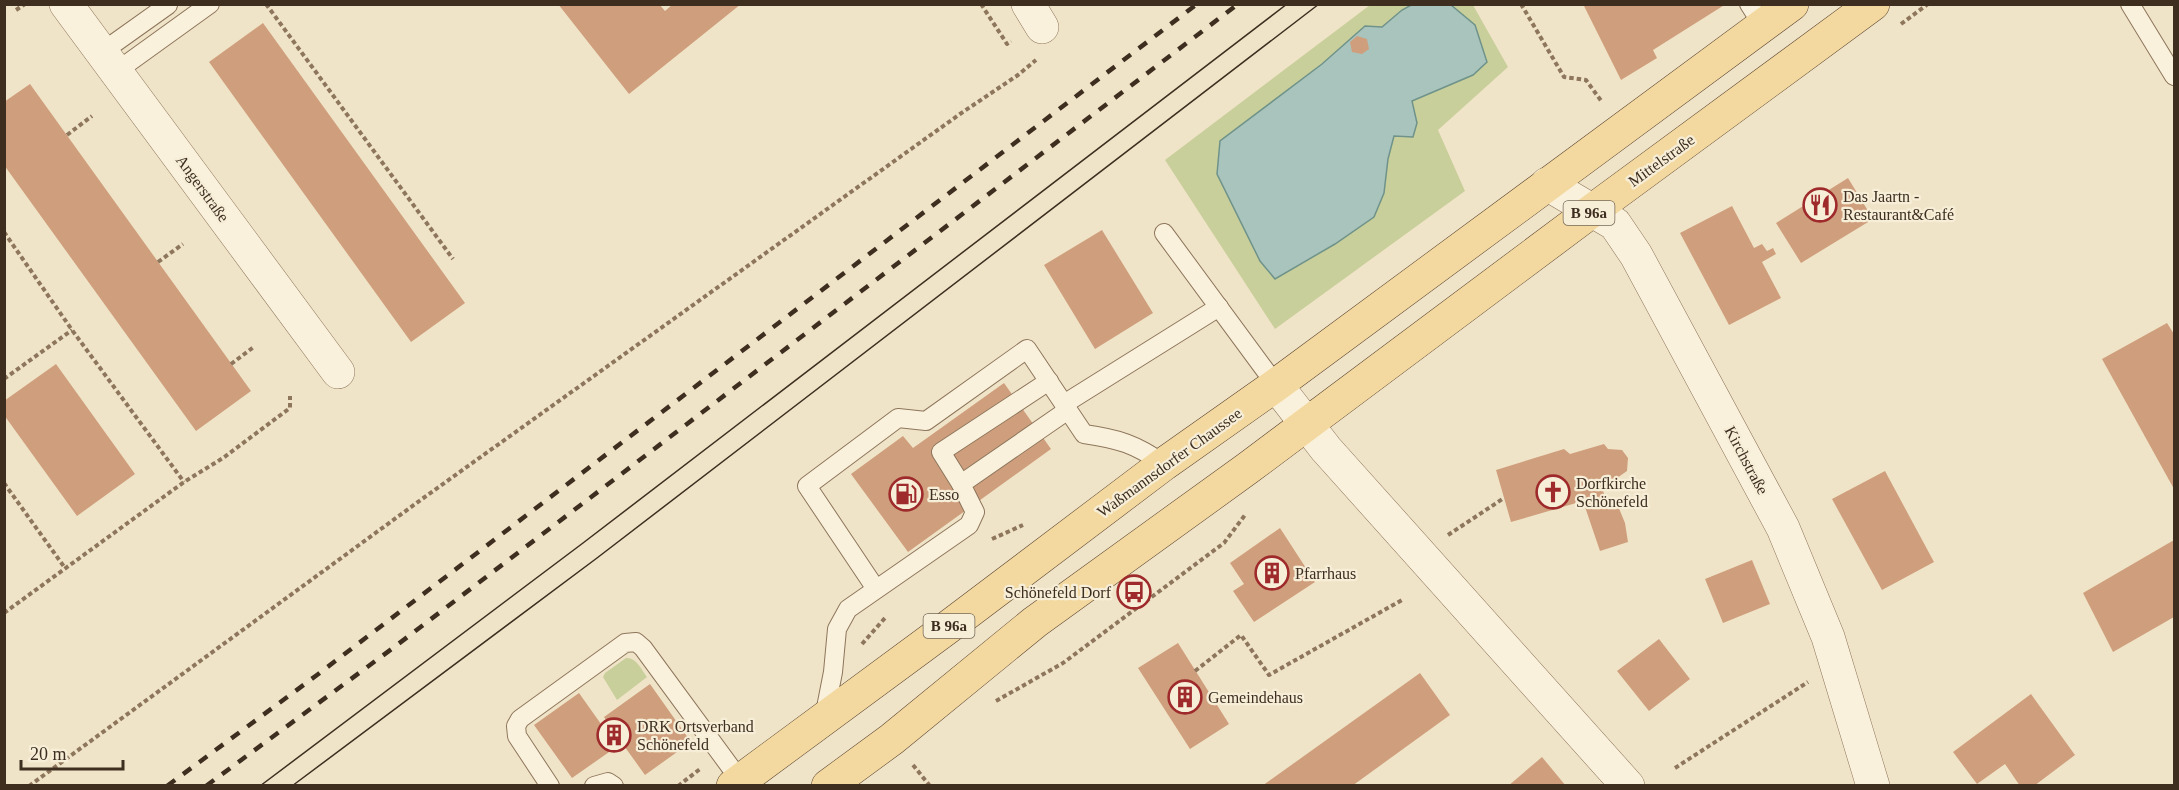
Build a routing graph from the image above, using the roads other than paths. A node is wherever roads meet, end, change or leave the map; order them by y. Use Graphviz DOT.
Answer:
graph roads {
  1 [pos="66,4"];
  2 [pos="210,4"];
  3 [pos="1792,4"];
  4 [pos="1873,4"];
  5 [pos="2130,4"];
  6 [pos="168,5"];
  7 [pos="1756,15"];
  8 [pos="109,62"];
  9 [pos="2175,76"];
  10 [pos="1547,184"];
  11 [pos="1593,210"];
  12 [pos="1164,232"];
  13 [pos="1219,308"];
  14 [pos="338,372"];
  15 [pos="1049,381"];
  16 [pos="1276,385"];
  17 [pos="1066,407"];
  18 [pos="1305,424"];
  19 [pos="1164,464"];
  20 [pos="961,484"];
  21 [pos="876,590"];
  22 [pos="824,718"];
  23 [pos="736,783"];
  24 [pos="550,786"];
  25 [pos="594,786"];
  26 [pos="614,786"];
  27 [pos="828,786"];
  28 [pos="1628,786"];
  29 [pos="1873,786"];
  1 -- 8 [label="street, Angerstraße"];
  2 -- 8 [label="lane"];
  3 -- 7 [label="main road, B 96a"];
  4 -- 11 [label="main road, Mittelstraße / B 96a"];
  5 -- 9 [label="lane"];
  6 -- 8 [label="lane"];
  7 -- 10 [label="main road, Waßmannsdorfer Chaussee / B 96a"];
  8 -- 14 [label="street, Angerstraße"];
  10 -- 11 [label="street, Kirchstraße"];
  10 -- 16 [label="main road, Waßmannsdorfer Chaussee / B 96a"];
  11 -- 18 [label="main road, Mittelstraße / B 96a"];
  11 -- 29 [label="street, Kirchstraße"];
  12 -- 13 [label="lane"];
  13 -- 16 [label="lane"];
  13 -- 17 [label="lane"];
  15 -- 17 [label="lane"];
  15 -- 20 [label="lane"];
  15 -- 21 [label="lane"];
  16 -- 18 [label="street"];
  16 -- 19 [label="main road, Waßmannsdorfer Chaussee / B 96a"];
  17 -- 19 [label="lane"];
  17 -- 20 [label="lane"];
  18 -- 27 [label="main road, B 96a"];
  18 -- 28 [label="street"];
  19 -- 22 [label="main road, Waßmannsdorfer Chaussee / B 96a"];
  20 -- 21 [label="lane"];
  21 -- 22 [label="lane"];
  22 -- 23 [label="main road, Waßmannsdorfer Chaussee / B 96a"];
  23 -- 24 [label="lane"];
  25 -- 26 [label="lane"];
}
